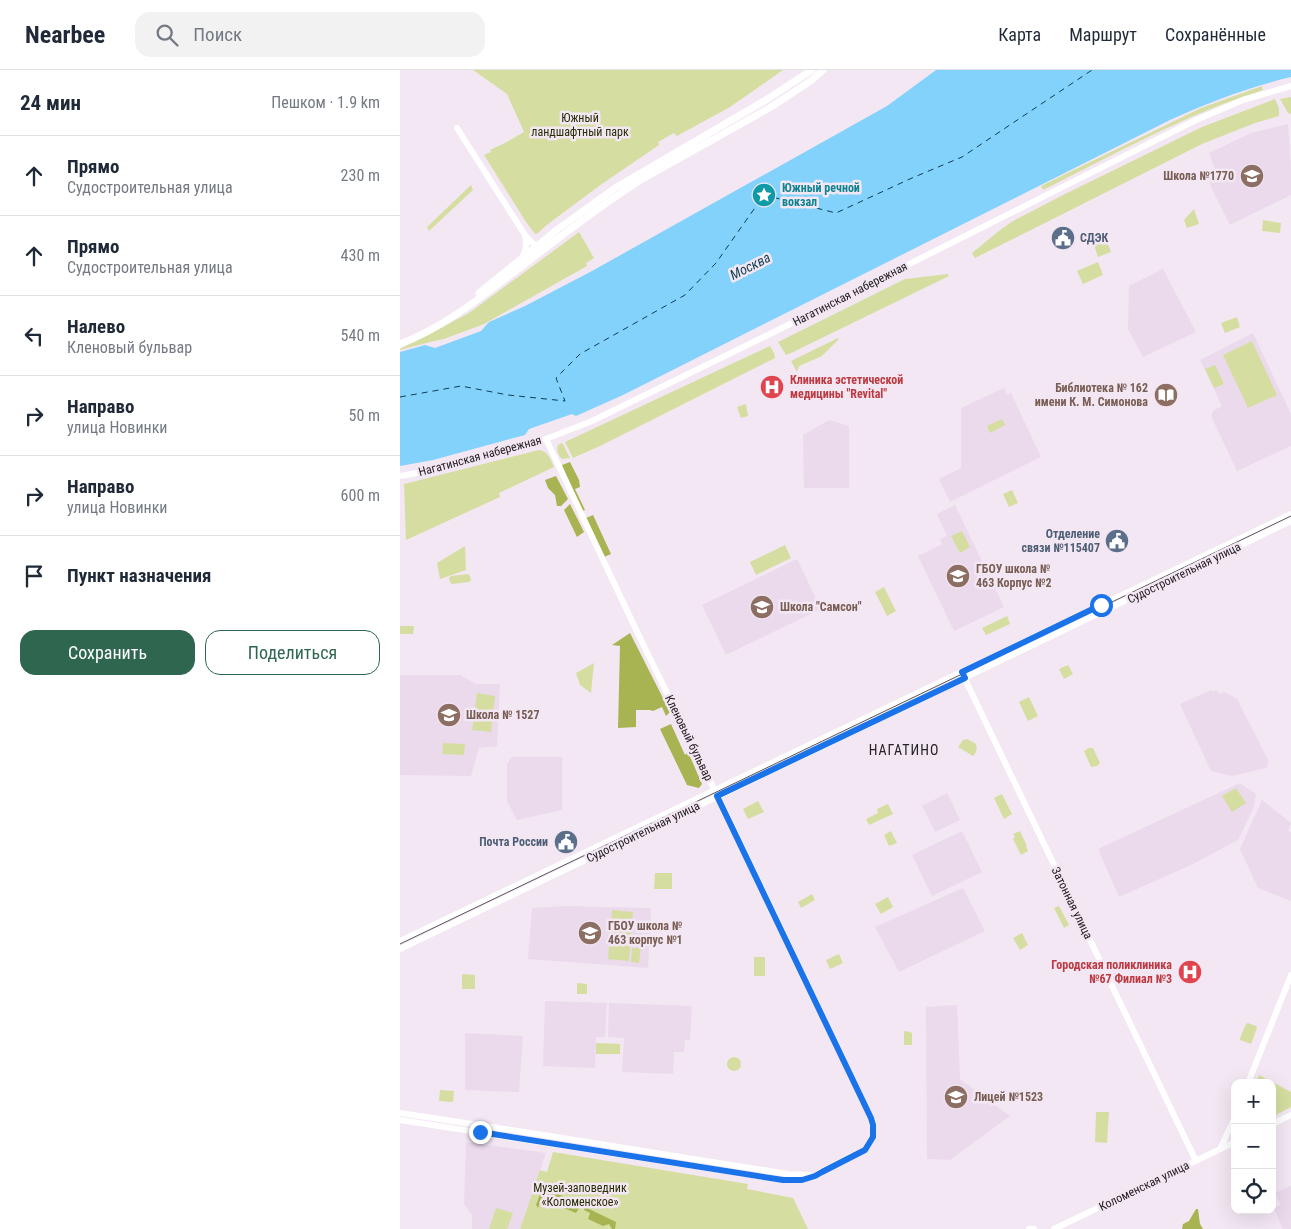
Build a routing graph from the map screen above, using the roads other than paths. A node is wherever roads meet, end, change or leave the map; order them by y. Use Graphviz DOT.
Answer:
graph roads {
  1 [pos="812,70"];
  2 [pos="823,70"];
  3 [pos="1291,86"];
  4 [pos="457,128"];
  5 [pos="525,235"];
  6 [pos="546,238"];
  7 [pos="536,246"];
  8 [pos="547,246"];
  9 [pos="522,258"];
  10 [pos="400,339"];
  11 [pos="400,344"];
  12 [pos="546,439"];
  13 [pos="400,476"];
  14 [pos="1291,514"];
  15 [pos="1291,521"];
  16 [pos="963,675"];
  17 [pos="716,794"];
  18 [pos="400,942"];
  19 [pos="400,949"];
  20 [pos="1291,975"];
  21 [pos="1250,1079"];
  22 [pos="400,1113"];
  23 [pos="1291,1115"];
  24 [pos="400,1120"];
  25 [pos="1276,1122"];
  26 [pos="1232,1124"];
  27 [pos="461,1125"];
  28 [pos="1231,1144"];
  29 [pos="1220,1149"];
  30 [pos="1196,1161"];
  31 [pos="1029,1229"];
  32 [pos="1034,1229"];
  33 [pos="1054,1229"];
  1 -- 6 [label="main road"];
  2 -- 8 [label="main road"];
  3 -- 12 [label="street, Нагатинская набережная"];
  4 -- 5 [label="street"];
  5 -- 6 [label="street"];
  5 -- 7 [label="street"];
  5 -- 9 [label="street"];
  6 -- 7 [label="main road"];
  7 -- 8 [label="street"];
  7 -- 9 [label="main road"];
  8 -- 11 [label="main road"];
  9 -- 10 [label="main road"];
  12 -- 13 [label="street, Нагатинская набережная"];
  12 -- 17 [label="street, Кленовый бульвар"];
  14 -- 16 [label="street, Судостроительная улица"];
  15 -- 16 [label="street, Судостроительная улица"];
  16 -- 17 [label="street, Судостроительная улица"];
  16 -- 30 [label="street, Затонная улица"];
  17 -- 18 [label="street, Судостроительная улица"];
  17 -- 19 [label="street, Судостроительная улица"];
  17 -- 27 [label="street, Кленовый бульвар"];
  20 -- 21 [label="street"];
  22 -- 27 [label="street"];
  23 -- 25 [label="street"];
  24 -- 27 [label="street"];
  26 -- 29 [label="street"];
  28 -- 29 [label="street, Коломенская улица"];
  29 -- 30 [label="street, Коломенская улица"];
  30 -- 33 [label="street, Коломенская улица"];
  31 -- 32 [label="street"];
}
